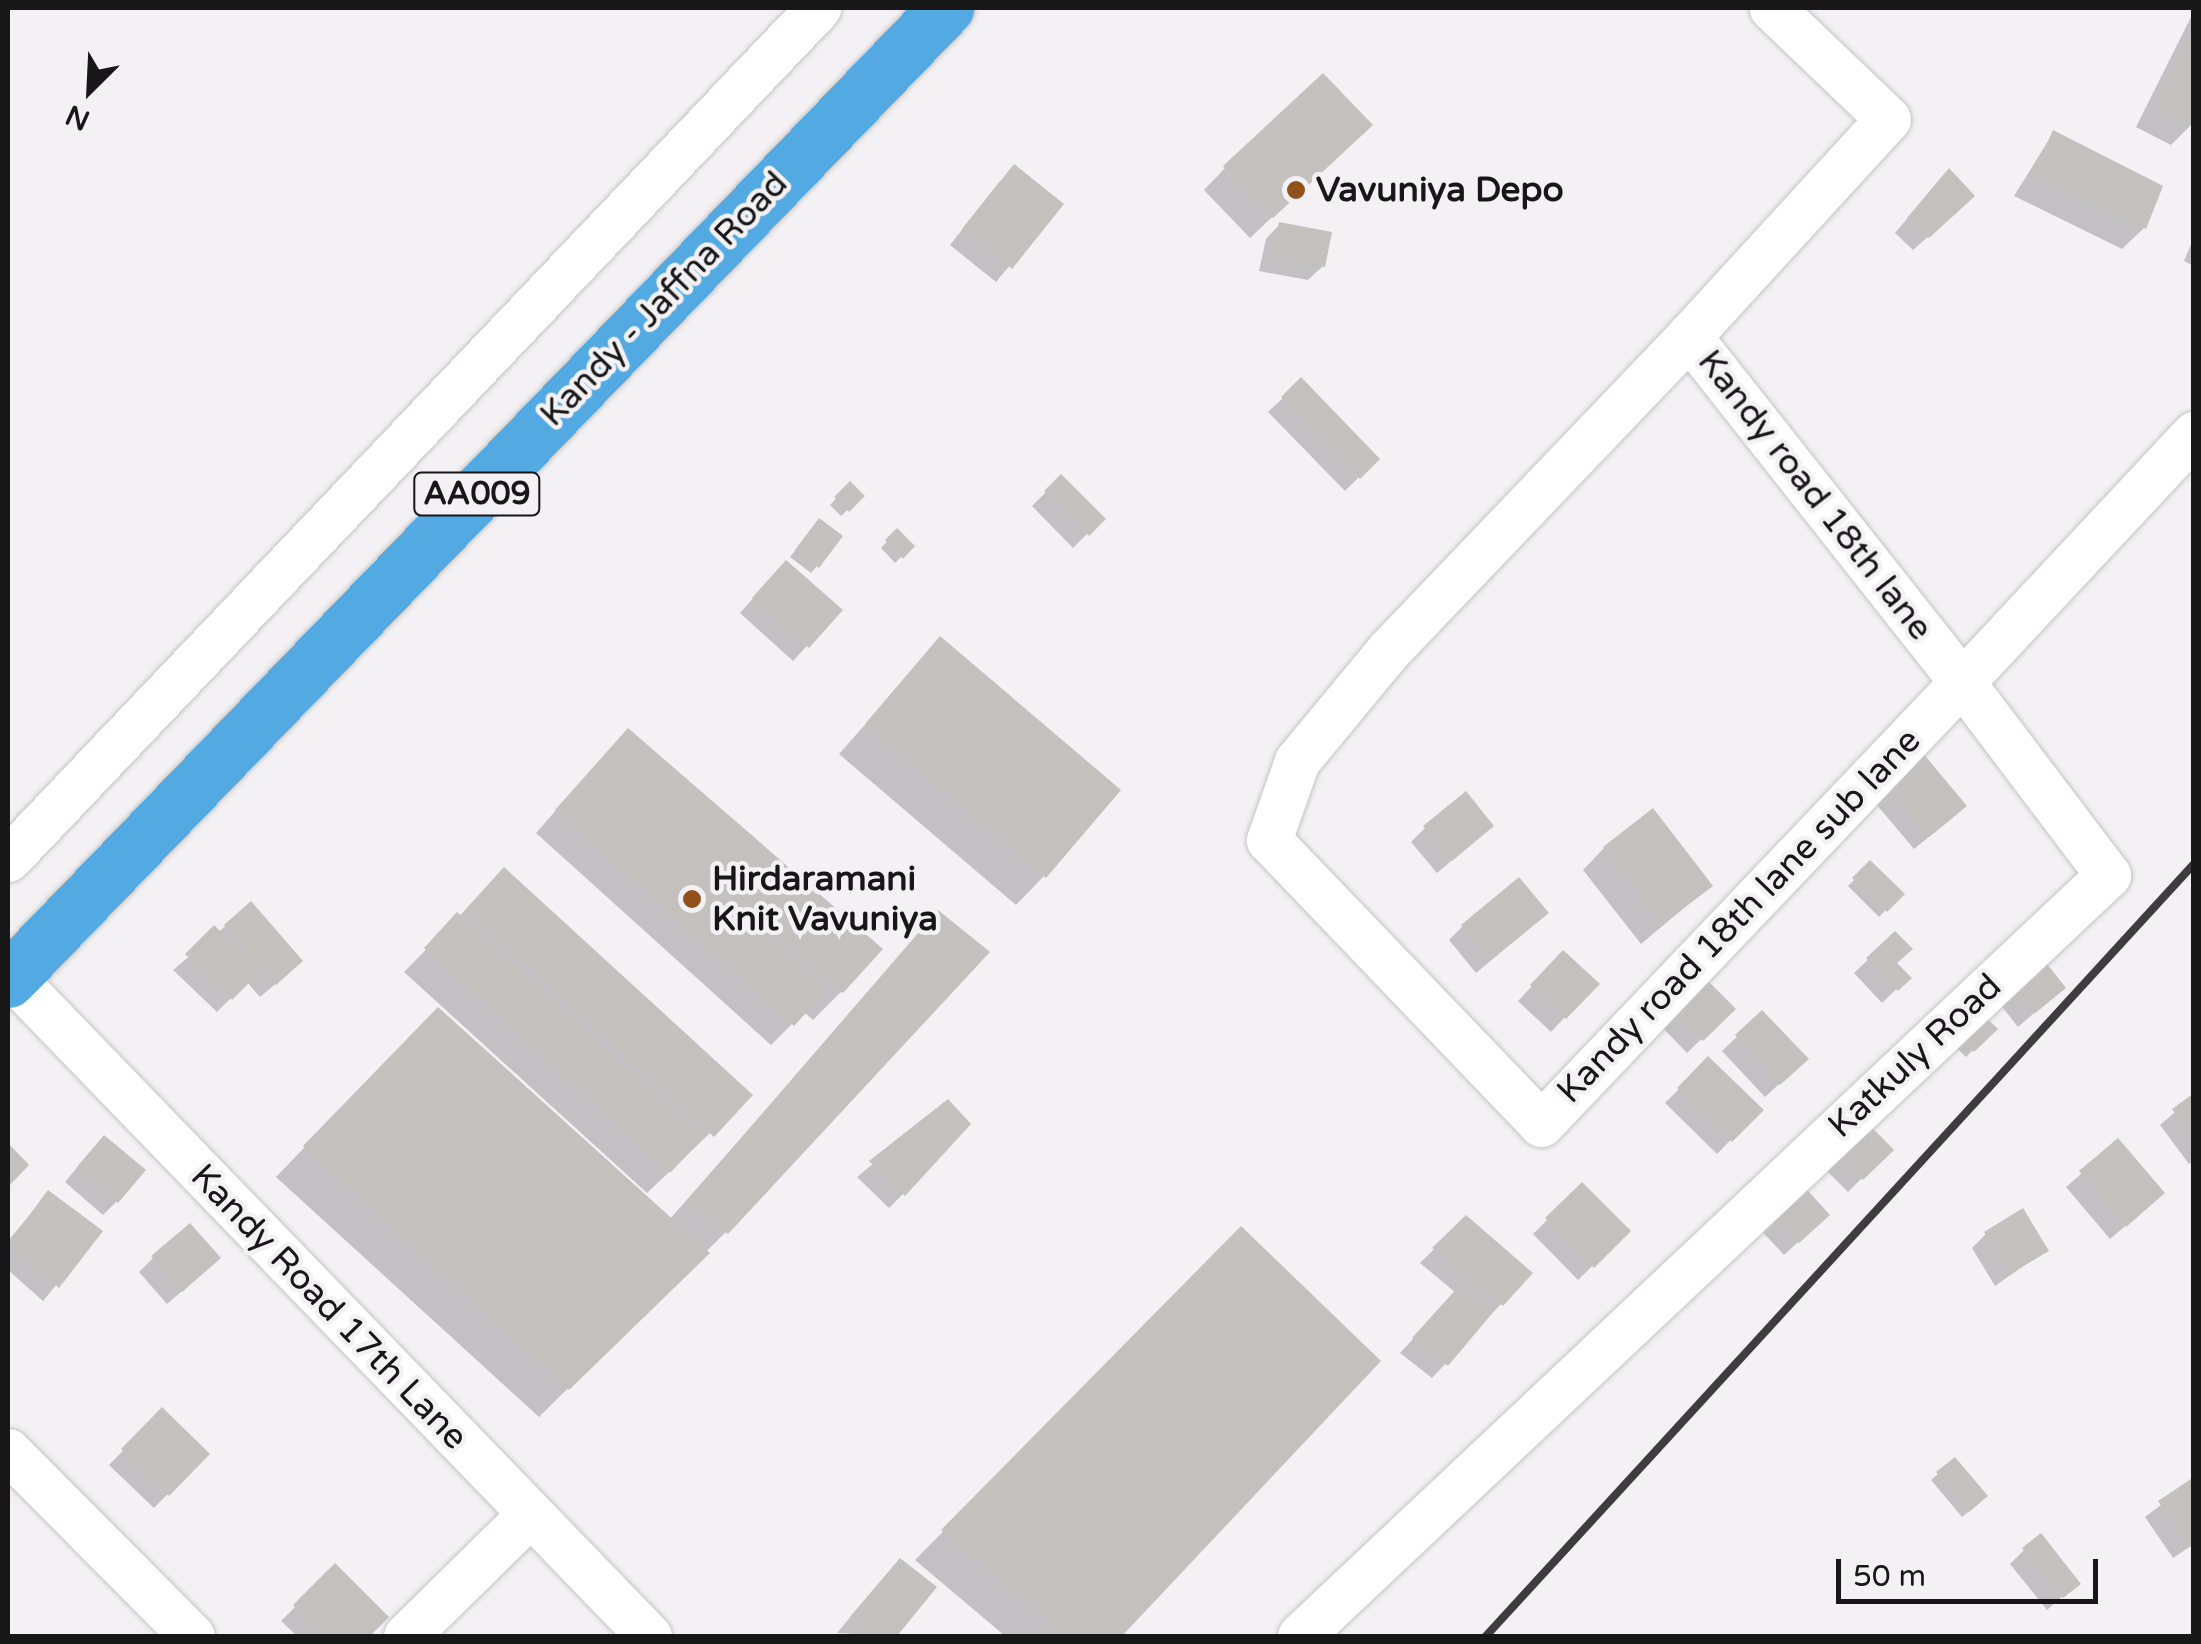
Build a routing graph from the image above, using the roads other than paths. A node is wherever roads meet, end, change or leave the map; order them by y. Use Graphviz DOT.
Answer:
graph roads {
  1 [pos="818,8"];
  2 [pos="946,8"];
  3 [pos="1772,8"];
  4 [pos="1690,336"];
  5 [pos="2194,434"];
  6 [pos="1962,682"];
  7 [pos="8,859"];
  8 [pos="9,978"];
  9 [pos="8,1451"];
  10 [pos="528,1514"];
  11 [pos="192,1636"];
  12 [pos="406,1636"];
  13 [pos="648,1636"];
  14 [pos="1300,1636"];
  1 -- 7 [label="street"];
  2 -- 8 [label="highway, Kandy - Jaffna Road / AA009"];
  3 -- 4 [label="street, Kandy road 18th lane"];
  4 -- 6 [label="street, Kandy road 18th lane"];
  4 -- 6 [label="street, Kandy road 18th lane sub lane"];
  5 -- 6 [label="street"];
  6 -- 14 [label="street, Katkuly Road"];
  8 -- 10 [label="street, Kandy Road 17th Lane"];
  9 -- 11 [label="street"];
  10 -- 12 [label="street"];
  10 -- 13 [label="street, Kandy Road 17th Lane"];
}
